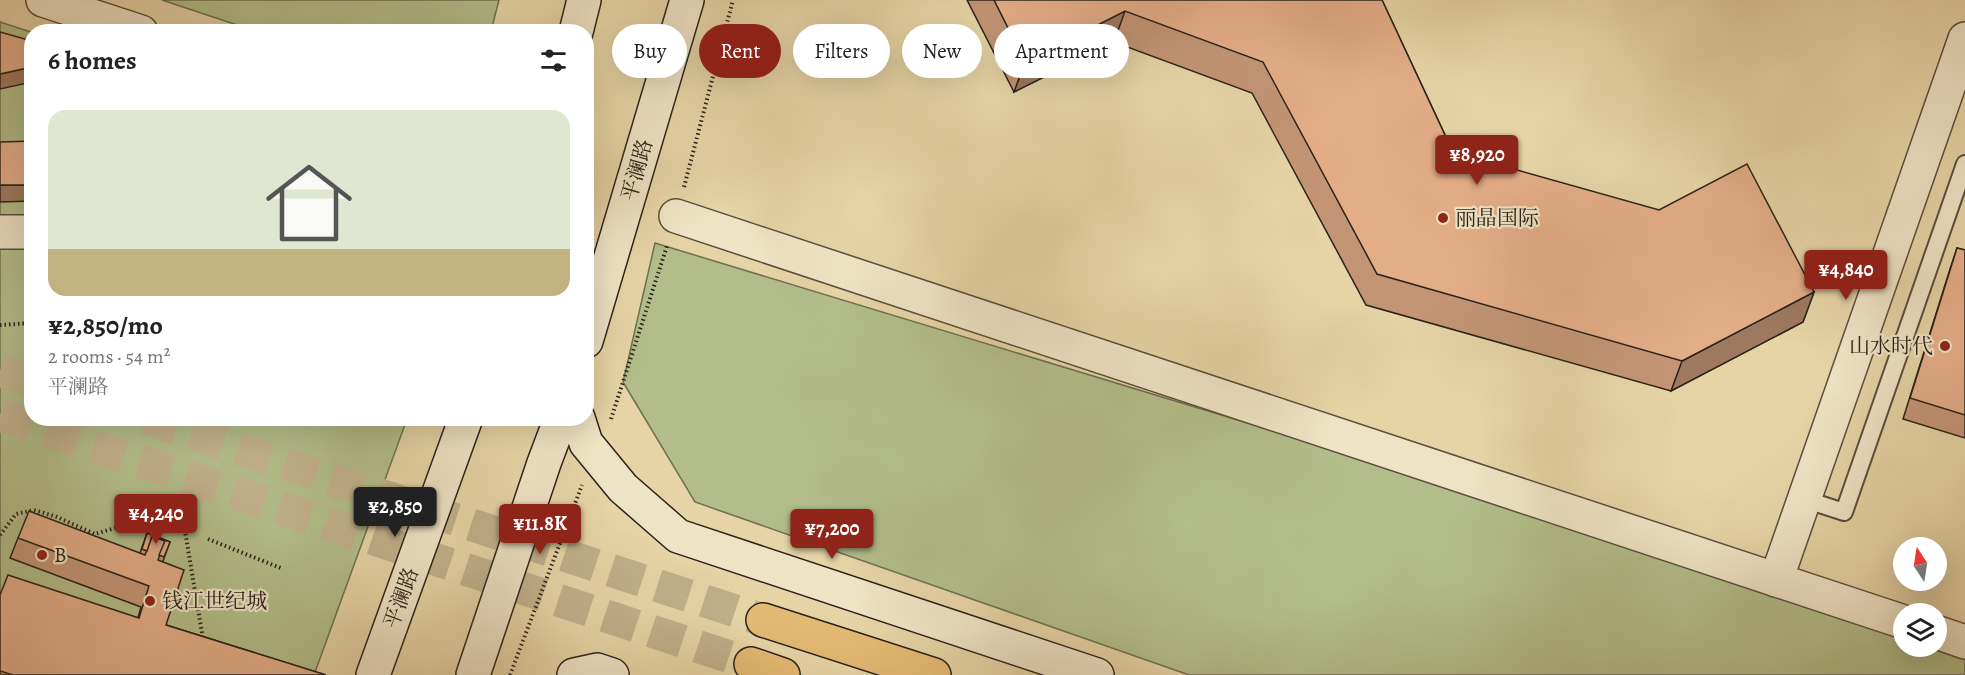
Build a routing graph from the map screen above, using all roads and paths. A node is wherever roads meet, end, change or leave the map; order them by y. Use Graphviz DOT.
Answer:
graph roads {
  1 [pos="43,0"];
  2 [pos="584,0"];
  3 [pos="687,0"];
  4 [pos="733,0"];
  5 [pos="116,24"];
  6 [pos="578,24"];
  7 [pos="1965,39"];
  8 [pos="1965,164"];
  9 [pos="676,216"];
  10 [pos="0,232"];
  11 [pos="24,232"];
  12 [pos="594,314"];
  13 [pos="24,324"];
  14 [pos="0,325"];
  15 [pos="463,426"];
  16 [pos="558,426"];
  17 [pos="581,426"];
  18 [pos="599,458"];
  19 [pos="1804,499"];
  20 [pos="151,506"];
  21 [pos="184,525"];
  22 [pos="0,535"];
  23 [pos="208,539"];
  24 [pos="283,569"];
  25 [pos="1776,580"];
  26 [pos="1893,618"];
  27 [pos="763,620"];
  28 [pos="1947,636"];
  29 [pos="1965,642"];
  30 [pos="203,648"];
  31 [pos="751,664"];
  32 [pos="373,675"];
  33 [pos="473,675"];
  34 [pos="510,675"];
  35 [pos="574,675"];
  36 [pos="612,675"];
  37 [pos="783,675"];
  38 [pos="934,675"];
  39 [pos="1097,675"];
  1 -- 5 [label="street"];
  2 -- 6 [label="street"];
  3 -- 12 [label="street, 平澜路"];
  4 -- 9 [label="path"];
  7 -- 19 [label="street"];
  8 -- 19 [label="lane"];
  9 -- 18 [label="path"];
  9 -- 25 [label="street"];
  10 -- 11 [label="street"];
  13 -- 14 [label="path"];
  15 -- 32 [label="street, 平澜路"];
  16 -- 33 [label="street"];
  17 -- 18 [label="street"];
  18 -- 34 [label="path"];
  18 -- 39 [label="street"];
  19 -- 25 [label="street"];
  20 -- 22 [label="path"];
  21 -- 30 [label="path"];
  23 -- 24 [label="path"];
  25 -- 26 [label="street"];
  27 -- 38 [label="main road"];
  28 -- 29 [label="street"];
  31 -- 37 [label="main road"];
  35 -- 36 [label="street"];
}
